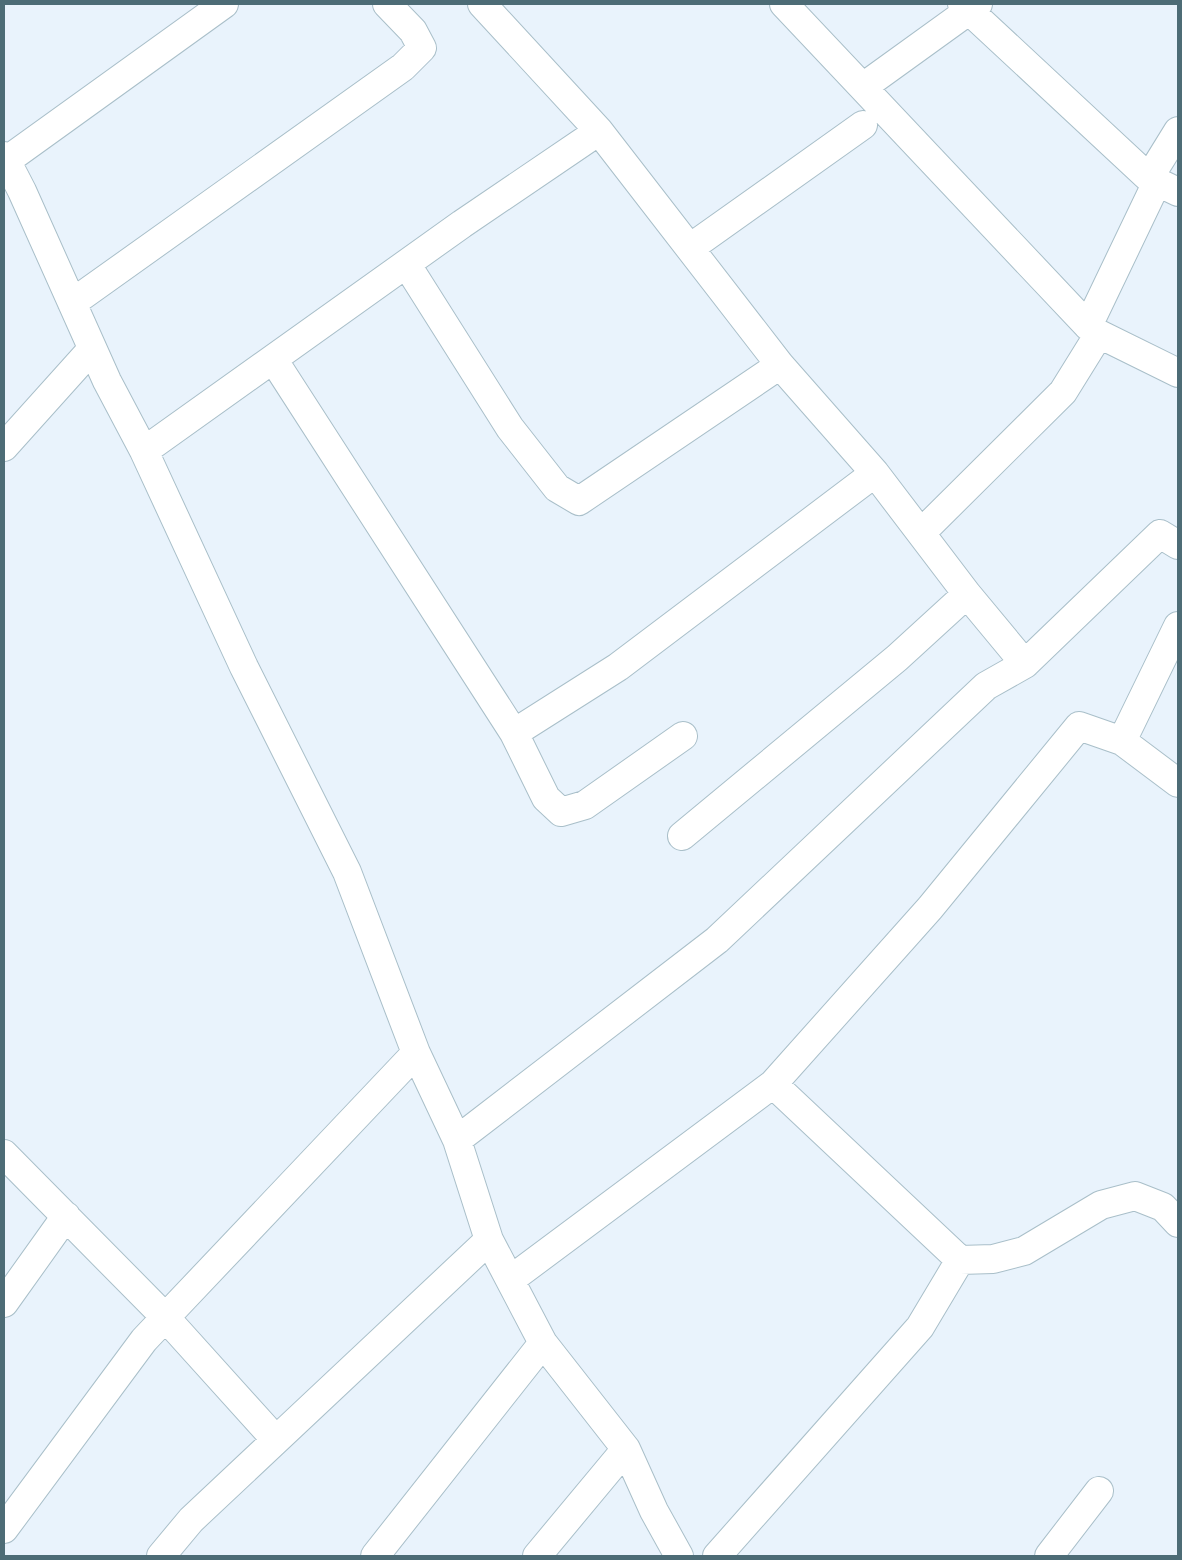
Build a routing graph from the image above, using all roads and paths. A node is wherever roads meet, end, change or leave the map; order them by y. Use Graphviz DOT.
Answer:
graph roads {
  1 [pos="224,4"];
  2 [pos="387,4"];
  3 [pos="482,4"];
  4 [pos="784,4"];
  5 [pos="970,6"];
  6 [pos="863,88"];
  7 [pos="863,125"];
  8 [pos="599,131"];
  9 [pos="1178,131"];
  10 [pos="5,159"];
  11 [pos="1161,184"];
  12 [pos="690,248"];
  13 [pos="407,264"];
  14 [pos="72,303"];
  15 [pos="1094,330"];
  16 [pos="92,349"];
  17 [pos="273,359"];
  18 [pos="780,365"];
  19 [pos="1178,373"];
  20 [pos="4,447"];
  21 [pos="144,451"];
  22 [pos="875,473"];
  23 [pos="921,533"];
  24 [pos="1178,544"];
  25 [pos="968,594"];
  26 [pos="1178,626"];
  27 [pos="1025,664"];
  28 [pos="514,733"];
  29 [pos="683,736"];
  30 [pos="1122,741"];
  31 [pos="1178,783"];
  32 [pos="682,836"];
  33 [pos="416,1053"];
  34 [pos="773,1084"];
  35 [pos="457,1140"];
  36 [pos="4,1154"];
  37 [pos="66,1216"];
  38 [pos="1178,1223"];
  39 [pos="488,1240"];
  40 [pos="960,1260"];
  41 [pos="510,1280"];
  42 [pos="4,1303"];
  43 [pos="165,1317"];
  44 [pos="543,1343"];
  45 [pos="276,1440"];
  46 [pos="626,1449"];
  47 [pos="1099,1491"];
  48 [pos="4,1529"];
  49 [pos="161,1556"];
  50 [pos="375,1556"];
  51 [pos="537,1556"];
  52 [pos="679,1556"];
  53 [pos="717,1556"];
  54 [pos="1049,1556"];
  1 -- 10 [label="street"];
  2 -- 14 [label="street"];
  3 -- 8 [label="street"];
  4 -- 6 [label="street"];
  5 -- 6 [label="street"];
  5 -- 11 [label="street"];
  6 -- 15 [label="street"];
  7 -- 12 [label="street"];
  8 -- 12 [label="street"];
  8 -- 13 [label="street"];
  9 -- 11 [label="street"];
  10 -- 14 [label="street"];
  11 -- 15 [label="street"];
  12 -- 18 [label="street"];
  13 -- 17 [label="street"];
  13 -- 18 [label="street"];
  14 -- 16 [label="street"];
  15 -- 19 [label="street"];
  15 -- 23 [label="street"];
  16 -- 20 [label="street"];
  16 -- 21 [label="street"];
  17 -- 21 [label="street"];
  17 -- 28 [label="street"];
  18 -- 22 [label="street"];
  21 -- 33 [label="street"];
  22 -- 23 [label="street"];
  22 -- 28 [label="street"];
  23 -- 25 [label="street"];
  24 -- 27 [label="street"];
  25 -- 27 [label="street"];
  25 -- 32 [label="street"];
  26 -- 30 [label="street"];
  27 -- 35 [label="street"];
  28 -- 29 [label="street"];
  30 -- 31 [label="street"];
  30 -- 34 [label="street"];
  33 -- 35 [label="street"];
  33 -- 43 [label="street"];
  34 -- 40 [label="street"];
  34 -- 41 [label="street"];
  35 -- 39 [label="street"];
  36 -- 37 [label="street"];
  37 -- 42 [label="street"];
  37 -- 43 [label="street"];
  38 -- 40 [label="street"];
  39 -- 41 [label="street"];
  39 -- 45 [label="street"];
  40 -- 53 [label="street"];
  41 -- 44 [label="street"];
  43 -- 45 [label="street"];
  43 -- 48 [label="street"];
  44 -- 46 [label="street"];
  44 -- 50 [label="street"];
  45 -- 49 [label="street"];
  46 -- 51 [label="street"];
  46 -- 52 [label="street"];
  47 -- 54 [label="street"];
}
